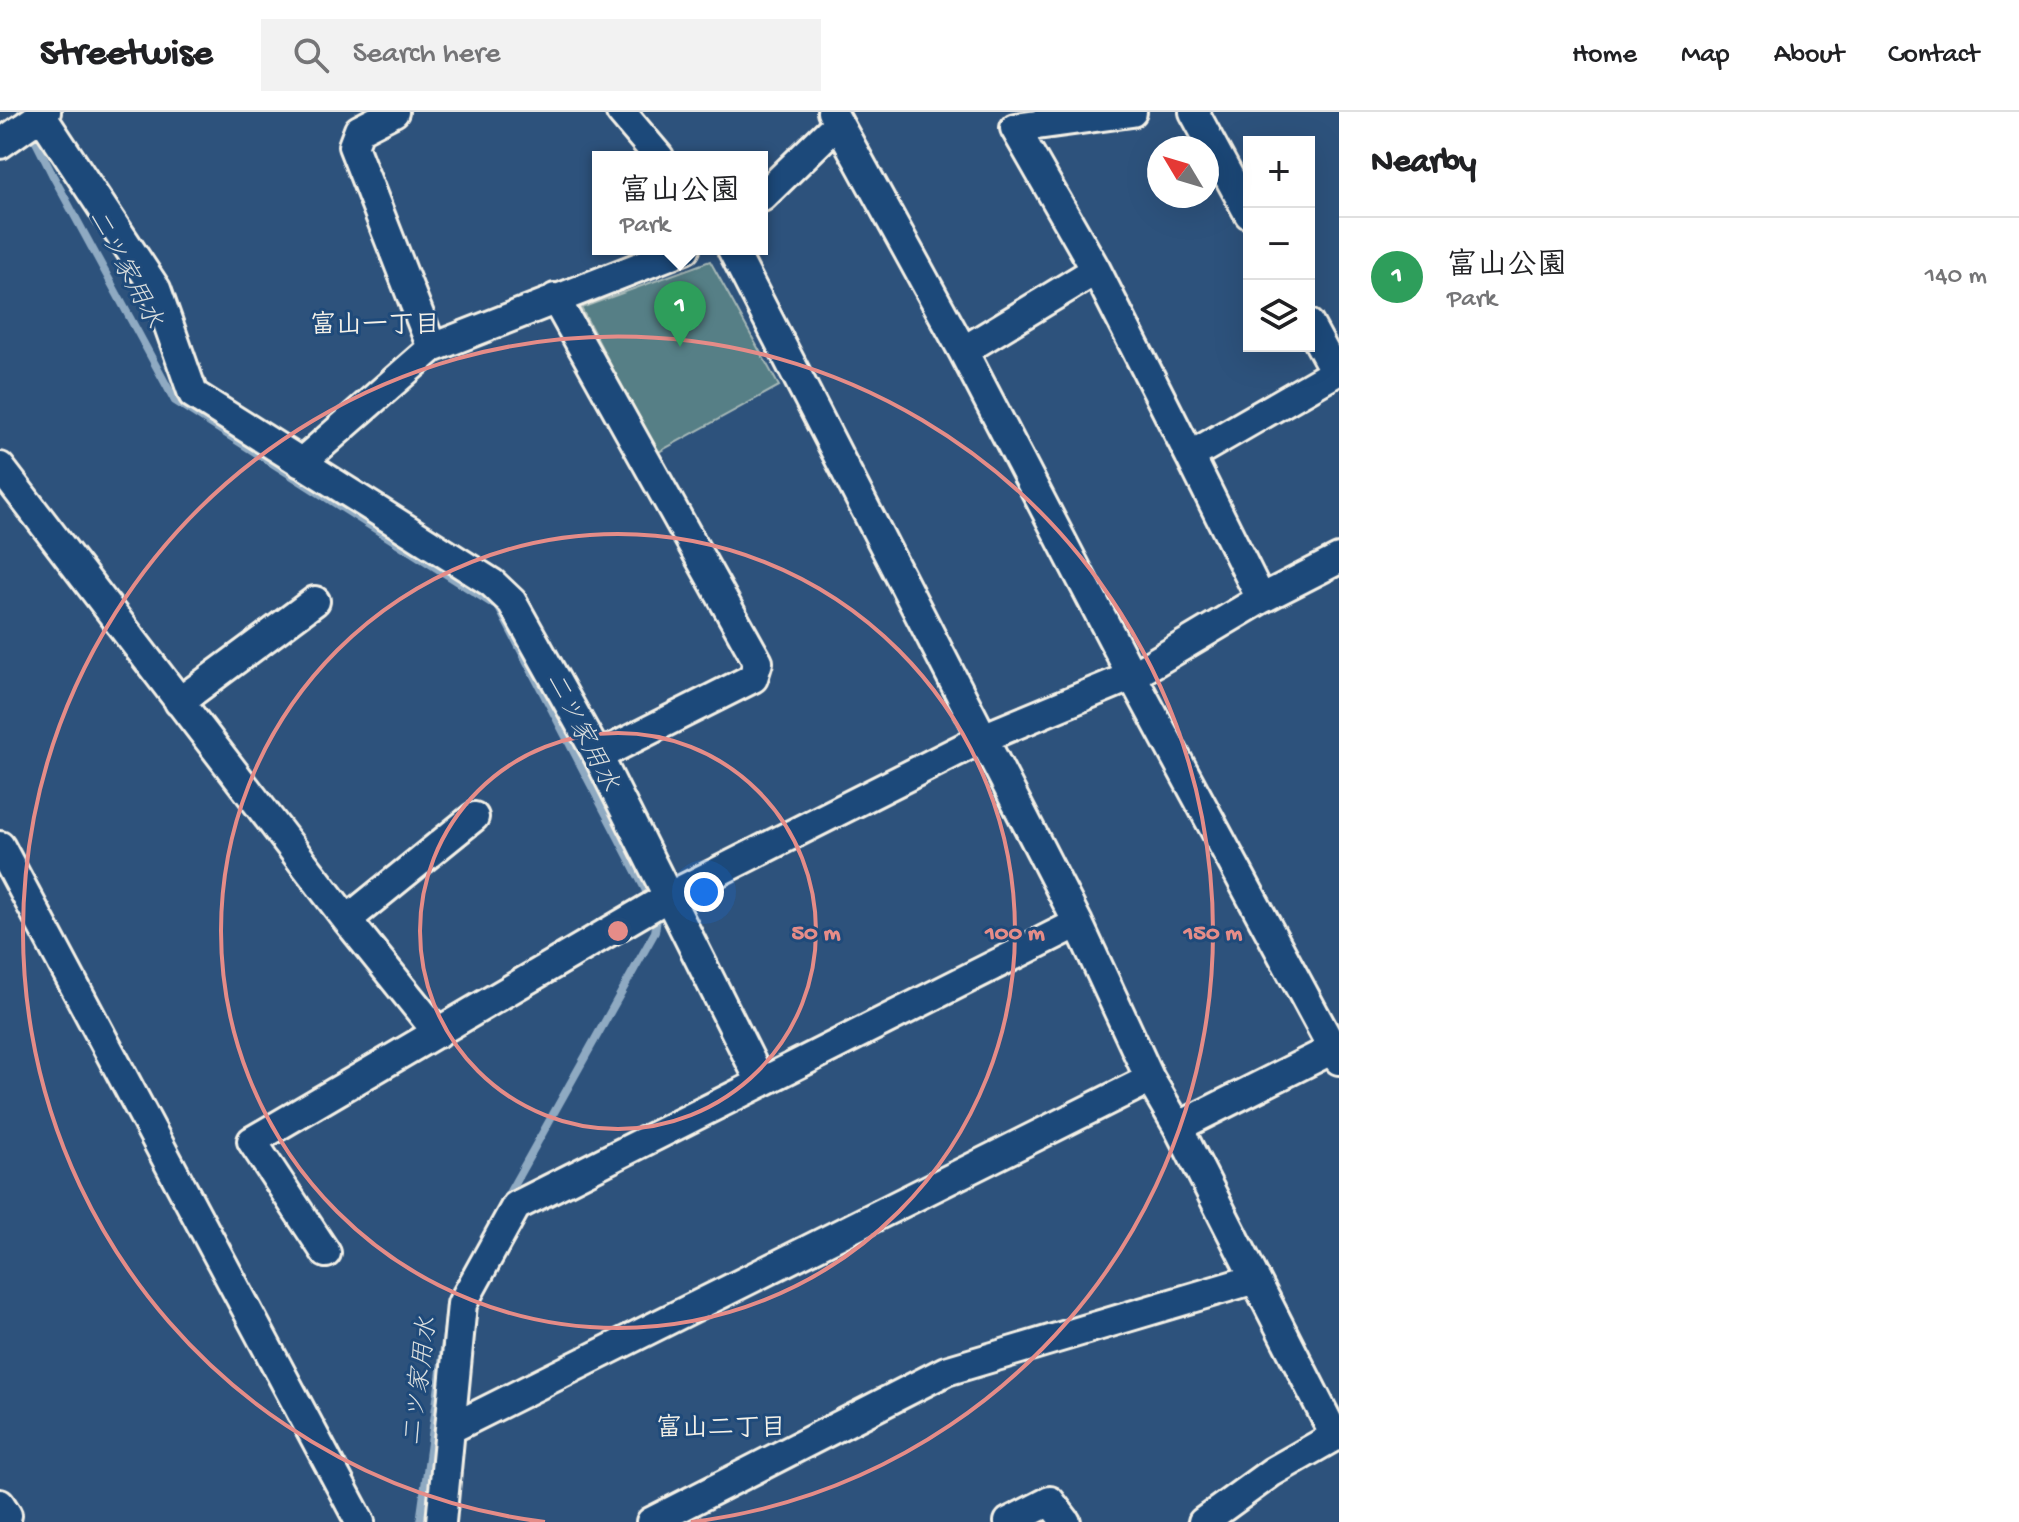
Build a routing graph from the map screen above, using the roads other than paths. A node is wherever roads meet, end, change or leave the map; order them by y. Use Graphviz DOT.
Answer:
graph roads {
  1 [pos="394,112"];
  2 [pos="621,112"];
  3 [pos="1132,112"];
  4 [pos="1194,112"];
  5 [pos="41,113"];
  6 [pos="835,117"];
  7 [pos="0,144"];
  8 [pos="654,151"];
  9 [pos="768,190"];
  10 [pos="1246,208"];
  11 [pos="669,255"];
  12 [pos="735,255"];
  13 [pos="1096,270"];
  14 [pos="555,298"];
  15 [pos="1315,334"];
  16 [pos="432,348"];
  17 [pos="963,351"];
  18 [pos="1337,371"];
  19 [pos="1190,456"];
  20 [pos="301,463"];
  21 [pos="0,467"];
  22 [pos="1339,559"];
  23 [pos="1261,599"];
  24 [pos="315,601"];
  25 [pos="1132,676"];
  26 [pos="179,702"];
  27 [pos="983,738"];
  28 [pos="598,756"];
  29 [pos="474,817"];
  30 [pos="0,846"];
  31 [pos="668,897"];
  32 [pos="347,920"];
  33 [pos="1078,923"];
  34 [pos="438,1033"];
  35 [pos="1337,1052"];
  36 [pos="1150,1079"];
  37 [pos="761,1082"];
  38 [pos="1178,1127"];
  39 [pos="326,1253"];
  40 [pos="1255,1279"];
  41 [pos="450,1429"];
  42 [pos="1337,1436"];
  43 [pos="0,1504"];
  44 [pos="5,1522"];
  45 [pos="360,1522"];
  46 [pos="441,1522"];
  47 [pos="651,1522"];
  48 [pos="1009,1522"];
  49 [pos="1066,1522"];
  50 [pos="1203,1522"];
  1 -- 16 [label="street"];
  2 -- 8 [label="street"];
  3 -- 13 [label="street"];
  4 -- 10 [label="street"];
  5 -- 7 [label="street"];
  5 -- 20 [label="street"];
  6 -- 9 [label="street"];
  6 -- 17 [label="street"];
  11 -- 14 [label="street"];
  12 -- 27 [label="street"];
  13 -- 17 [label="street"];
  13 -- 19 [label="street"];
  14 -- 16 [label="street"];
  14 -- 28 [label="street"];
  15 -- 18 [label="street"];
  16 -- 20 [label="street"];
  17 -- 25 [label="street"];
  18 -- 19 [label="street"];
  19 -- 23 [label="street"];
  20 -- 28 [label="street"];
  21 -- 26 [label="street"];
  22 -- 23 [label="street"];
  23 -- 25 [label="street"];
  24 -- 26 [label="street"];
  25 -- 27 [label="street"];
  25 -- 35 [label="street"];
  26 -- 32 [label="street"];
  27 -- 31 [label="street"];
  27 -- 33 [label="street"];
  28 -- 31 [label="street"];
  29 -- 32 [label="street"];
  30 -- 45 [label="street"];
  31 -- 34 [label="street"];
  31 -- 37 [label="street"];
  32 -- 34 [label="street"];
  33 -- 36 [label="street"];
  33 -- 37 [label="street"];
  34 -- 39 [label="street"];
  35 -- 38 [label="street"];
  36 -- 38 [label="street"];
  36 -- 41 [label="street"];
  37 -- 41 [label="street"];
  38 -- 40 [label="street"];
  40 -- 42 [label="street"];
  40 -- 47 [label="street"];
  41 -- 46 [label="street"];
  42 -- 50 [label="street"];
  43 -- 44 [label="street"];
  48 -- 49 [label="street"];
}
